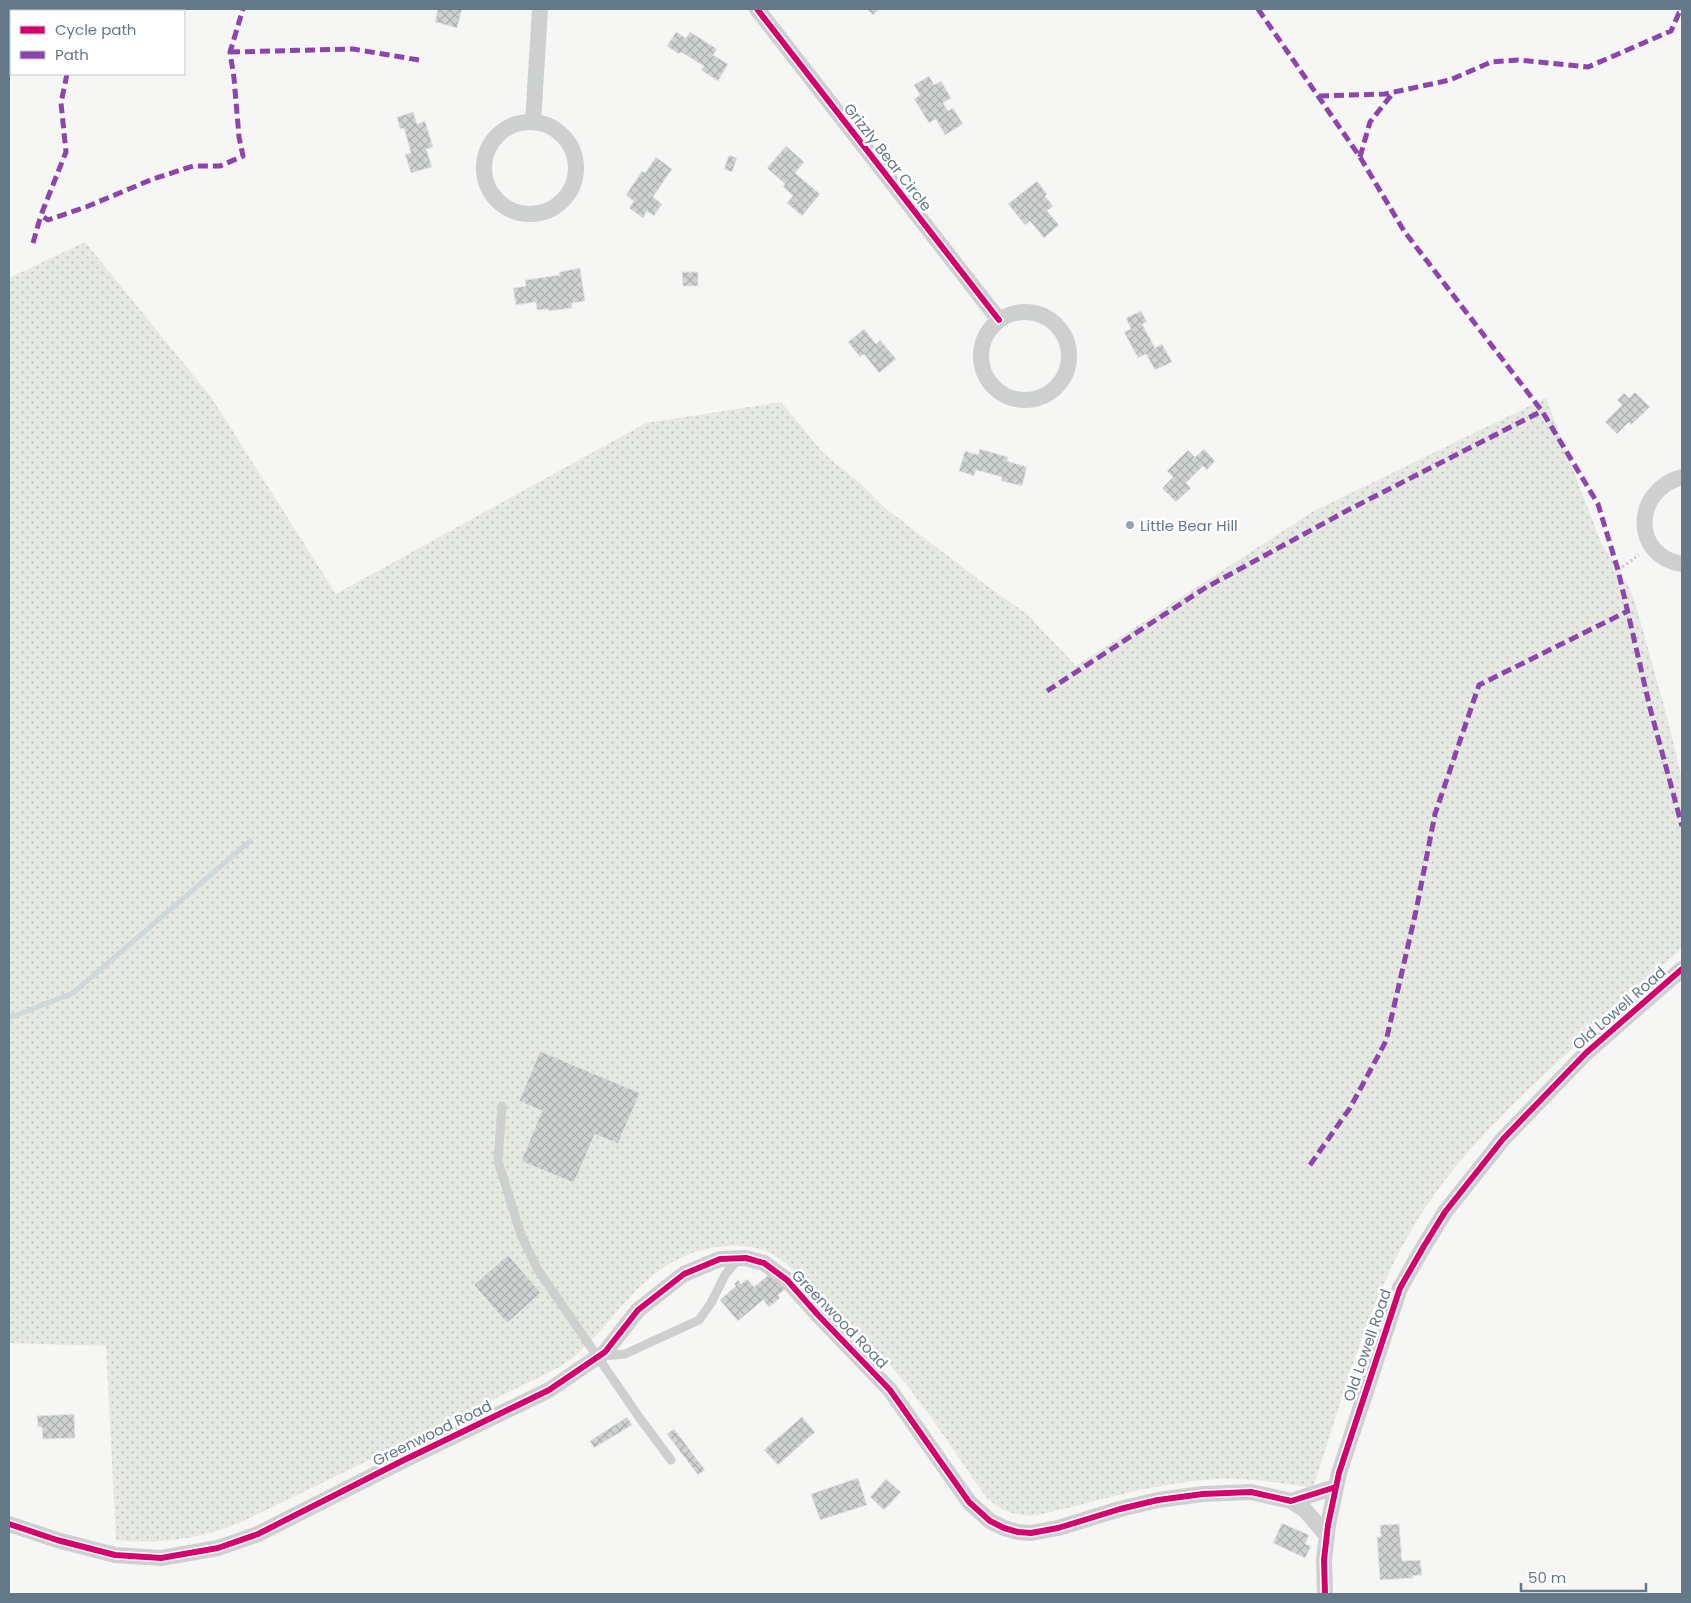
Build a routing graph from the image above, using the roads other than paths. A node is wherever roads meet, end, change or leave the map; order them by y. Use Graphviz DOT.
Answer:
graph roads {
  1 [pos="540,9"];
  2 [pos="757,9"];
  3 [pos="533,122"];
  4 [pos="999,320"];
  5 [pos="1682,477"];
  6 [pos="1682,564"];
  7 [pos="1682,969"];
  8 [pos="502,1106"];
  9 [pos="739,1258"];
  10 [pos="599,1357"];
  11 [pos="672,1460"];
  12 [pos="1336,1487"];
  13 [pos="1291,1502"];
  14 [pos="9,1524"];
  15 [pos="1327,1536"];
  16 [pos="1325,1594"];
  1 -- 3 [label="street"];
  2 -- 4 [label="street, Grizzly Bear Circle"];
  3 -- 3 [label="street"];
  4 -- 4 [label="street"];
  5 -- 6 [label="street"];
  7 -- 12 [label="street, Old Lowell Road"];
  8 -- 10 [label="lane"];
  9 -- 10 [label="street, Greenwood Road"];
  9 -- 10 [label="lane"];
  9 -- 13 [label="street, Greenwood Road"];
  10 -- 11 [label="lane"];
  10 -- 14 [label="street, Greenwood Road"];
  12 -- 13 [label="street"];
  12 -- 15 [label="street, Old Lowell Road"];
  13 -- 15 [label="street"];
  15 -- 16 [label="street, Old Lowell Road"];
}
